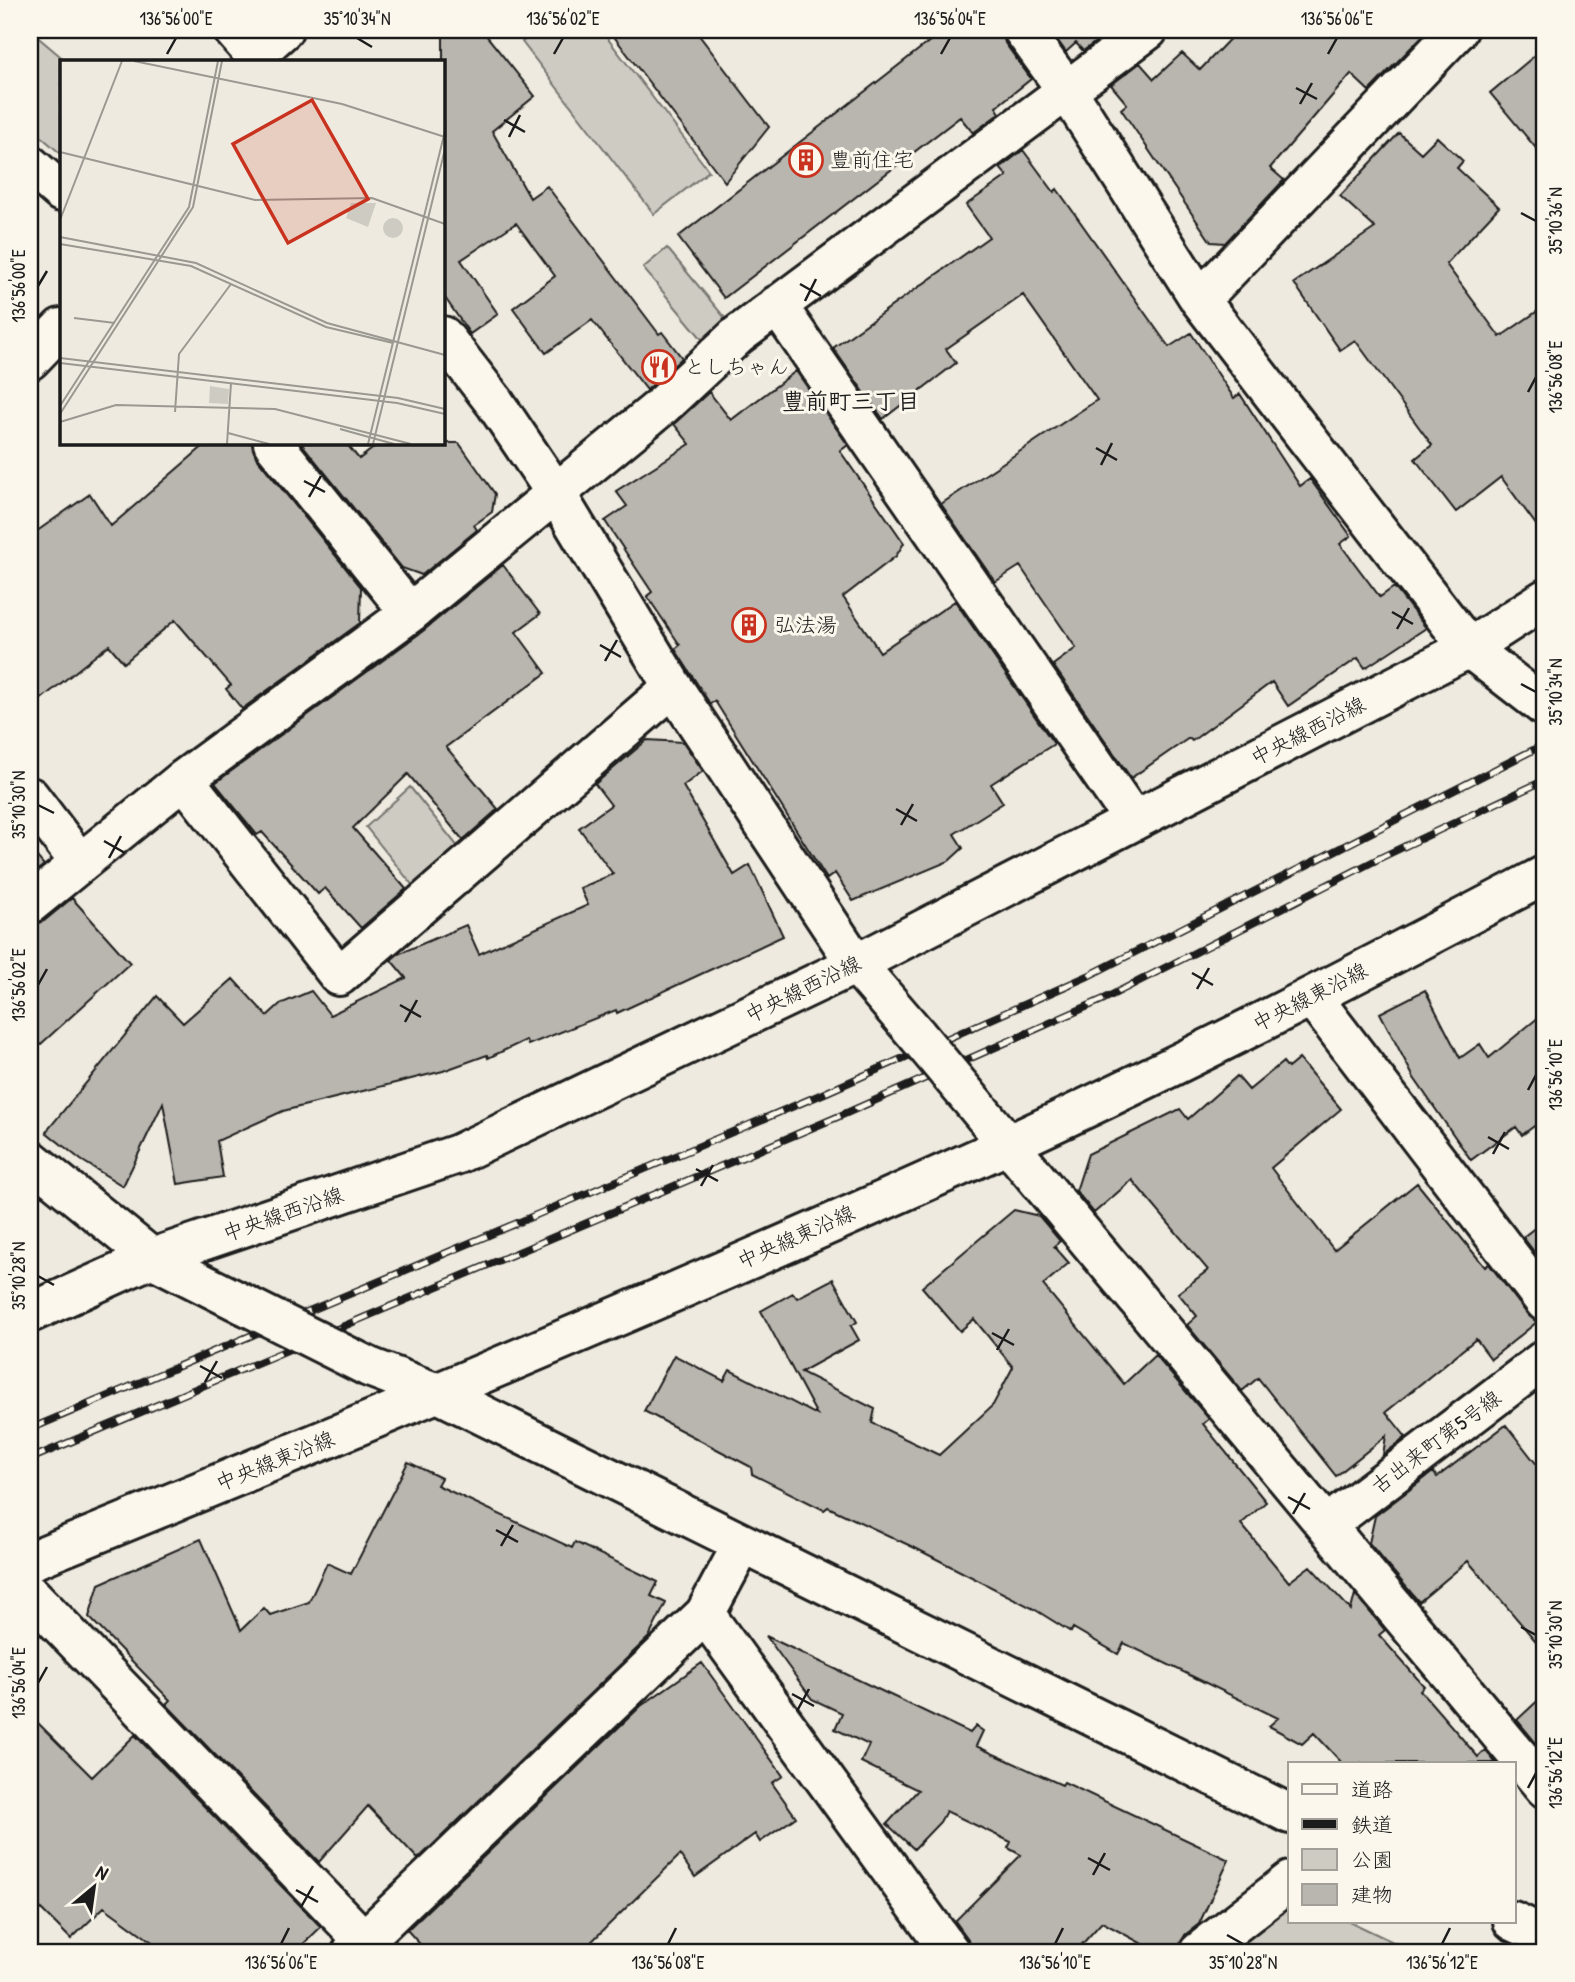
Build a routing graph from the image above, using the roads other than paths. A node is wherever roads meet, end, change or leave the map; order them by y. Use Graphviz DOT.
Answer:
graph roads {
  1 [pos="1023,30"];
  2 [pos="1148,30"];
  3 [pos="1458,30"];
  4 [pos="1068,92"];
  5 [pos="30,165"];
  6 [pos="60,191"];
  7 [pos="1200,300"];
  8 [pos="777,305"];
  9 [pos="60,329"];
  10 [pos="444,337"];
  11 [pos="30,360"];
  12 [pos="274,444"];
  13 [pos="555,492"];
  14 [pos="1545,599"];
  15 [pos="410,613"];
  16 [pos="1469,648"];
  17 [pos="673,687"];
  18 [pos="1545,707"];
  19 [pos="184,779"];
  20 [pos="30,797"];
  21 [pos="1134,821"];
  22 [pos="80,863"];
  23 [pos="1545,875"];
  24 [pos="30,904"];
  25 [pos="856,964"];
  26 [pos="1312,997"];
  27 [pos="1009,1143"];
  28 [pos="30,1159"];
  29 [pos="152,1258"];
  30 [pos="1545,1302"];
  31 [pos="30,1313"];
  32 [pos="1545,1359"];
  33 [pos="440,1394"];
  34 [pos="1328,1524"];
  35 [pos="741,1545"];
  36 [pos="30,1561"];
  37 [pos="30,1594"];
  38 [pos="705,1614"];
  39 [pos="1542,1777"];
  40 [pos="1288,1813"];
  41 [pos="1288,1883"];
  42 [pos="1516,1922"];
  43 [pos="1545,1936"];
  44 [pos="364,1948"];
  45 [pos="950,1952"];
  46 [pos="1199,1952"];
  1 -- 4 [label="street"];
  2 -- 4 [label="street"];
  3 -- 7 [label="street"];
  4 -- 7 [label="street"];
  4 -- 8 [label="street"];
  5 -- 6 [label="street"];
  7 -- 16 [label="street"];
  8 -- 13 [label="street"];
  8 -- 21 [label="street"];
  9 -- 11 [label="street"];
  10 -- 13 [label="street"];
  12 -- 15 [label="street"];
  13 -- 15 [label="street"];
  13 -- 17 [label="street"];
  14 -- 16 [label="street, 中央線西沿線"];
  15 -- 19 [label="street"];
  16 -- 18 [label="street"];
  16 -- 21 [label="street, 中央線西沿線"];
  17 -- 19 [label="street"];
  17 -- 25 [label="street"];
  19 -- 22 [label="street"];
  20 -- 22 [label="street"];
  21 -- 25 [label="street, 中央線西沿線"];
  22 -- 24 [label="street"];
  23 -- 26 [label="street, 中央線東沿線"];
  25 -- 27 [label="street, bridge"];
  25 -- 29 [label="street, 中央線西沿線"];
  26 -- 27 [label="street, 中央線東沿線"];
  26 -- 30 [label="street"];
  27 -- 33 [label="street, 中央線東沿線"];
  27 -- 34 [label="street"];
  28 -- 29 [label="street"];
  29 -- 31 [label="street, 中央線西沿線"];
  29 -- 33 [label="street, bridge"];
  32 -- 34 [label="street, 古出来町第5号線"];
  33 -- 35 [label="street"];
  33 -- 36 [label="street, 中央線東沿線"];
  34 -- 39 [label="street"];
  35 -- 38 [label="street"];
  35 -- 40 [label="street"];
  37 -- 44 [label="street"];
  38 -- 44 [label="street"];
  38 -- 45 [label="street"];
  41 -- 46 [label="street"];
  42 -- 43 [label="street"];
}
